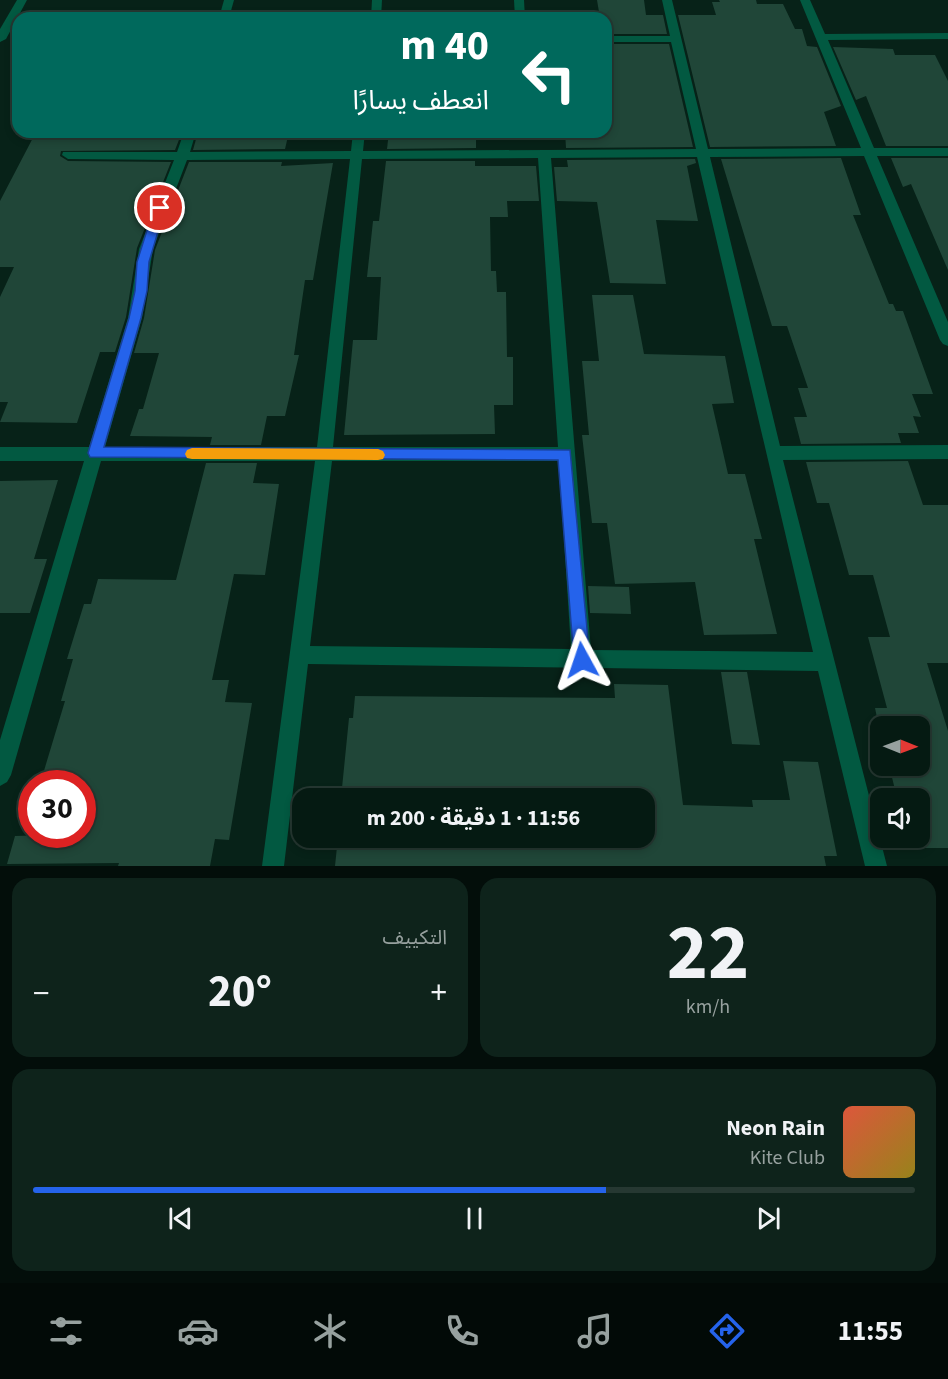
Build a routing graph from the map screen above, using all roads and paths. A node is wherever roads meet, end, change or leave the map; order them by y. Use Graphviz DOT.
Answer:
graph roads {
  1 [pos="667,0"];
  2 [pos="805,0"];
  3 [pos="12,18"];
  4 [pos="948,36"];
  5 [pos="821,37"];
  6 [pos="0,39"];
  7 [pos="612,39"];
  8 [pos="677,39"];
  9 [pos="188,138"];
  10 [pos="358,138"];
  11 [pos="867,152"];
  12 [pos="948,152"];
  13 [pos="544,153"];
  14 [pos="704,153"];
  15 [pos="355,154"];
  16 [pos="68,155"];
  17 [pos="183,156"];
  18 [pos="948,340"];
  19 [pos="948,452"];
  20 [pos="95,453"];
  21 [pos="773,453"];
  22 [pos="0,454"];
  23 [pos="565,454"];
  24 [pos="324,455"];
  25 [pos="299,656"];
  26 [pos="582,660"];
  27 [pos="825,662"];
  28 [pos="0,775"];
  29 [pos="273,866"];
  30 [pos="876,866"];
  1 -- 8 [label="street"];
  2 -- 5 [label="street"];
  3 -- 6 [label="street"];
  4 -- 5 [label="street"];
  5 -- 11 [label="street"];
  7 -- 8 [label="street"];
  8 -- 14 [label="street"];
  9 -- 17 [label="street"];
  10 -- 15 [label="street"];
  11 -- 12 [label="street"];
  11 -- 14 [label="street"];
  11 -- 18 [label="street"];
  13 -- 14 [label="street"];
  13 -- 15 [label="street"];
  13 -- 23 [label="street"];
  14 -- 21 [label="street"];
  15 -- 17 [label="street"];
  15 -- 24 [label="street"];
  16 -- 17 [label="street"];
  17 -- 20 [label="street"];
  19 -- 21 [label="street"];
  20 -- 22 [label="street"];
  20 -- 24 [label="street"];
  20 -- 28 [label="street"];
  21 -- 27 [label="street"];
  23 -- 24 [label="street"];
  23 -- 26 [label="street"];
  24 -- 25 [label="street"];
  25 -- 26 [label="street"];
  25 -- 29 [label="street"];
  26 -- 27 [label="street"];
  27 -- 30 [label="street"];
}
